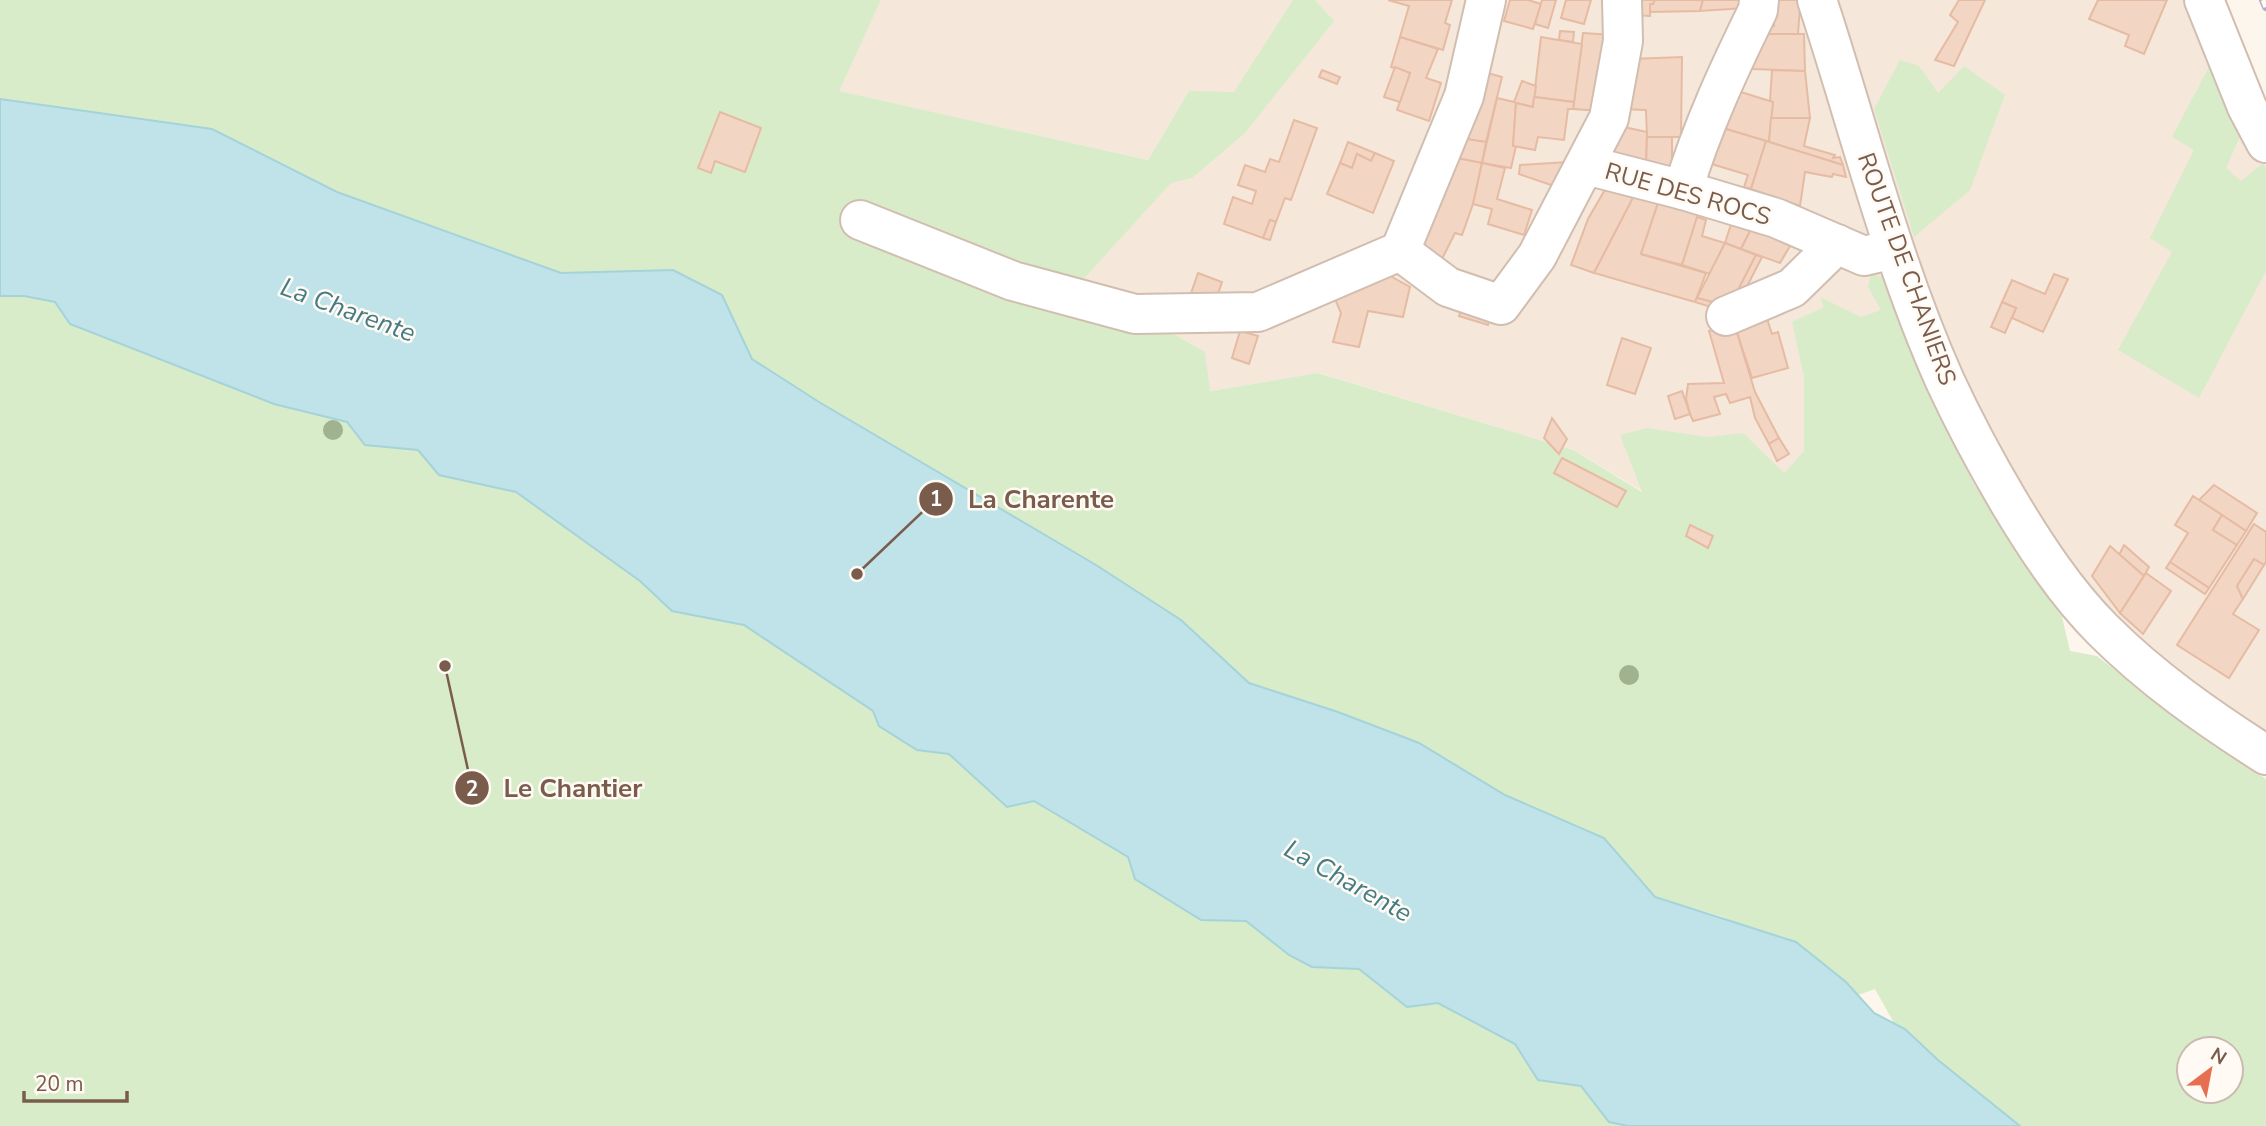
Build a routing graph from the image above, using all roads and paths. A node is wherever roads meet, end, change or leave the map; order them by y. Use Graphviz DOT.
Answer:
graph roads {
  1 [pos="1486,0"];
  2 [pos="1622,0"];
  3 [pos="1759,0"];
  4 [pos="1817,0"];
  5 [pos="2204,0"];
  6 [pos="2266,143"];
  7 [pos="1586,165"];
  8 [pos="1683,190"];
  9 [pos="860,220"];
  10 [pos="1837,244"];
  11 [pos="1894,249"];
  12 [pos="1400,251"];
  13 [pos="1726,316"];
  14 [pos="2266,755"];
  1 -- 12 [label="street"];
  2 -- 7 [label="street"];
  3 -- 8 [label="street"];
  4 -- 11 [label="street, ROUTE DE CHANIERS"];
  5 -- 6 [label="street"];
  7 -- 8 [label="street, RUE DES ROCS"];
  7 -- 12 [label="street, RUE DES ROCS"];
  8 -- 10 [label="street, RUE DES ROCS"];
  9 -- 12 [label="street"];
  10 -- 11 [label="street, RUE DES ROCS"];
  10 -- 13 [label="street"];
  11 -- 14 [label="street, ROUTE DE CHANIERS"];
}
